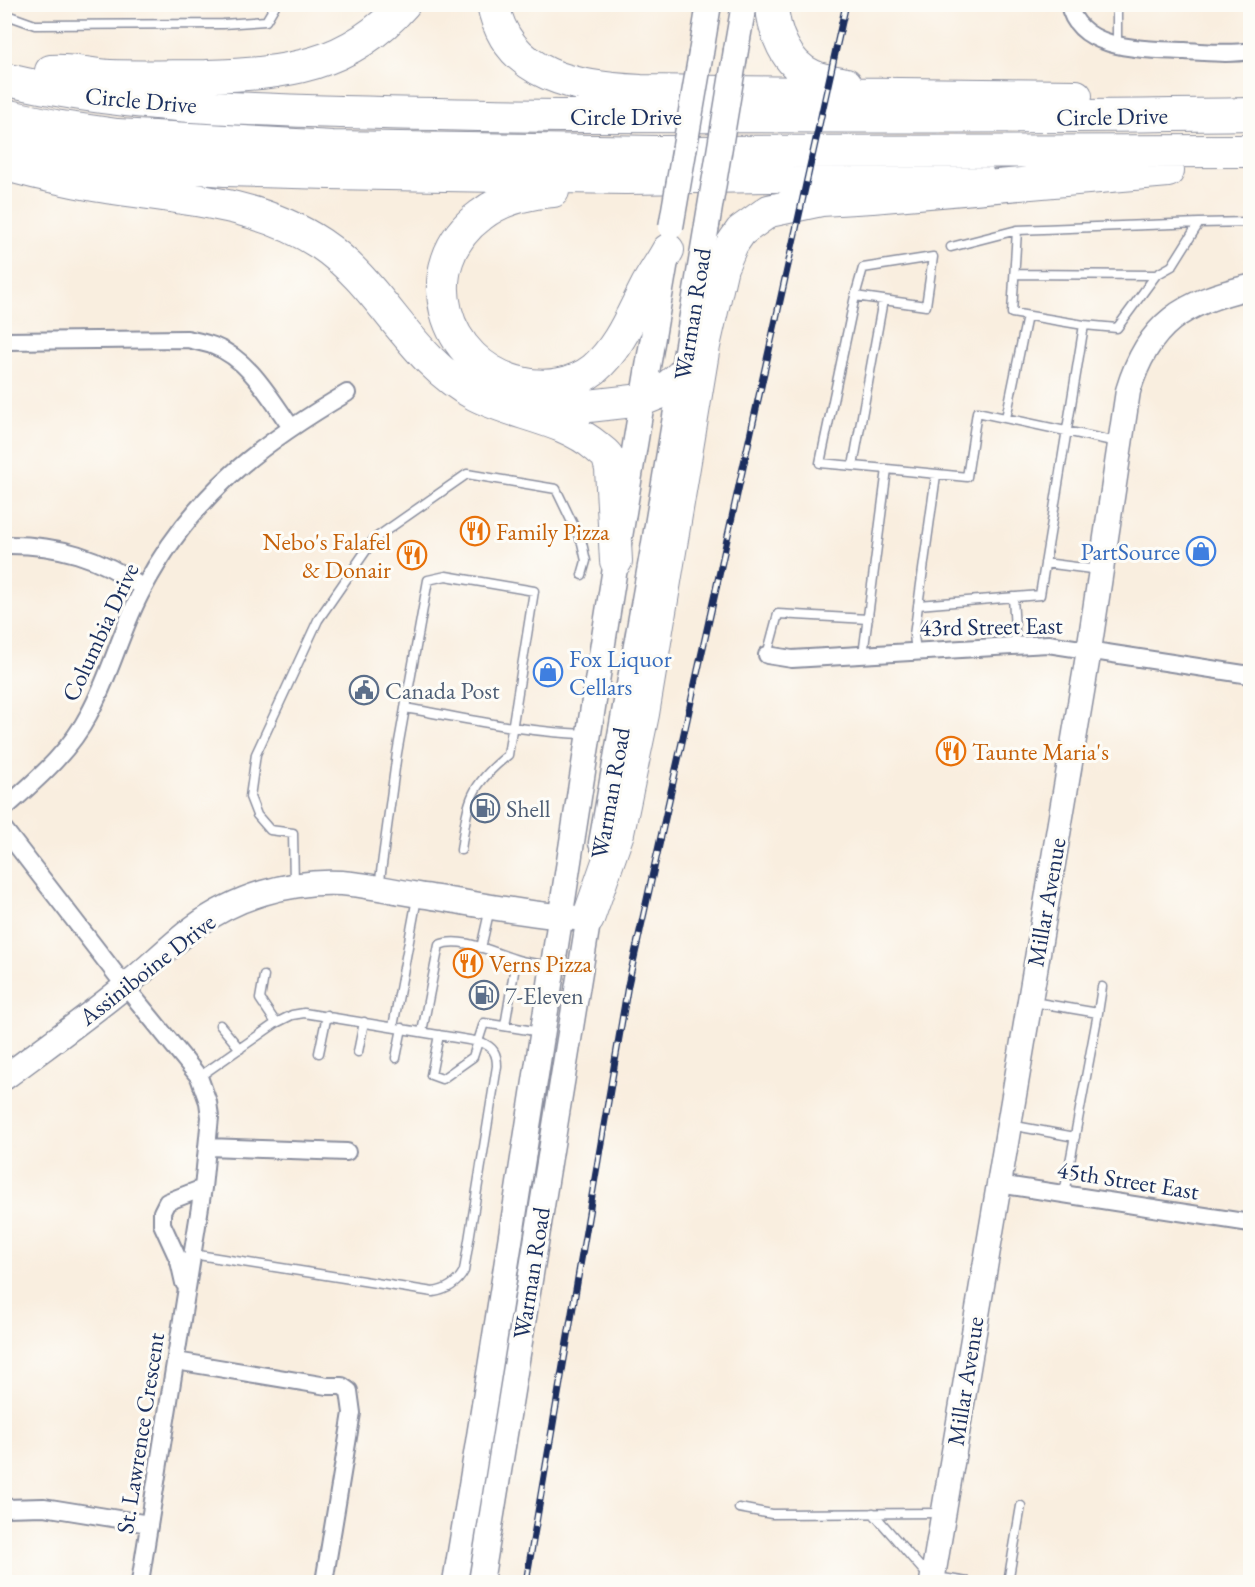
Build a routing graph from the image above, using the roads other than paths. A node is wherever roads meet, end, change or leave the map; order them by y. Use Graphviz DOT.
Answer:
graph roads {
  1 [pos="276,4"];
  2 [pos="404,4"];
  3 [pos="493,4"];
  4 [pos="709,4"];
  5 [pos="744,4"];
  6 [pos="772,4"];
  7 [pos="1069,4"];
  8 [pos="1117,4"];
  9 [pos="4,14"];
  10 [pos="1117,45"];
  11 [pos="1251,51"];
  12 [pos="4,78"];
  13 [pos="906,93"];
  14 [pos="1251,113"];
  15 [pos="4,115"];
  16 [pos="4,145"];
  17 [pos="1251,151"];
  18 [pos="4,165"];
  19 [pos="1251,170"];
  20 [pos="1168,171"];
  21 [pos="844,175"];
  22 [pos="1251,222"];
  23 [pos="1199,223"];
  24 [pos="1017,230"];
  25 [pos="670,238"];
  26 [pos="951,247"];
  27 [pos="1015,274"];
  28 [pos="1156,275"];
  29 [pos="1251,287"];
  30 [pos="855,296"];
  31 [pos="883,300"];
  32 [pos="1027,316"];
  33 [pos="1084,325"];
  34 [pos="4,341"];
  35 [pos="682,375"];
  36 [pos="347,393"];
  37 [pos="642,400"];
  38 [pos="498,404"];
  39 [pos="1006,418"];
  40 [pos="291,427"];
  41 [pos="1067,431"];
  42 [pos="1121,442"];
  43 [pos="853,466"];
  44 [pos="887,469"];
  45 [pos="936,475"];
  46 [pos="4,546"];
  47 [pos="616,561"];
  48 [pos="1045,563"];
  49 [pos="1101,570"];
  50 [pos="582,574"];
  51 [pos="143,588"];
  52 [pos="1013,597"];
  53 [pos="918,605"];
  54 [pos="868,619"];
  55 [pos="1016,646"];
  56 [pos="1089,650"];
  57 [pos="916,652"];
  58 [pos="767,655"];
  59 [pos="863,655"];
  60 [pos="1251,675"];
  61 [pos="405,708"];
  62 [pos="512,726"];
  63 [pos="588,734"];
  64 [pos="4,809"];
  65 [pos="4,829"];
  66 [pos="461,850"];
  67 [pos="294,885"];
  68 [pos="379,888"];
  69 [pos="418,895"];
  70 [pos="490,907"];
  71 [pos="574,918"];
  72 [pos="481,948"];
  73 [pos="516,960"];
  74 [pos="551,966"];
  75 [pos="264,976"];
  76 [pos="125,986"];
  77 [pos="1102,987"];
  78 [pos="1029,1002"];
  79 [pos="1098,1012"];
  80 [pos="327,1016"];
  81 [pos="364,1022"];
  82 [pos="276,1023"];
  83 [pos="220,1025"];
  84 [pos="505,1026"];
  85 [pos="397,1027"];
  86 [pos="422,1032"];
  87 [pos="541,1032"];
  88 [pos="439,1035"];
  89 [pos="478,1041"];
  90 [pos="240,1049"];
  91 [pos="358,1052"];
  92 [pos="319,1053"];
  93 [pos="396,1058"];
  94 [pos="199,1077"];
  95 [pos="4,1078"];
  96 [pos="1008,1125"];
  97 [pos="1075,1137"];
  98 [pos="208,1147"];
  99 [pos="347,1152"];
  100 [pos="998,1184"];
  101 [pos="203,1188"];
  102 [pos="1064,1194"];
  103 [pos="1251,1223"];
  104 [pos="192,1254"];
  105 [pos="186,1292"];
  106 [pos="176,1361"];
  107 [pos="1021,1506"];
  108 [pos="4,1508"];
  109 [pos="739,1508"];
  110 [pos="873,1513"];
  111 [pos="944,1513"];
  112 [pos="149,1524"];
  113 [pos="932,1580"];
  114 [pos="140,1582"];
  115 [pos="324,1582"];
  116 [pos="455,1582"];
  117 [pos="481,1582"];
  118 [pos="968,1582"];
  119 [pos="1008,1582"];
  1 -- 9 [label="lane"];
  2 -- 12 [label="highway"];
  3 -- 13 [label="highway"];
  4 -- 25 [label="main road, Warman Road, bridge"];
  5 -- 35 [label="main road, Warman Road, bridge"];
  6 -- 13 [label="highway"];
  7 -- 10 [label="street"];
  8 -- 10 [label="lane"];
  10 -- 11 [label="street"];
  12 -- 14 [label="highway, Circle Drive"];
  13 -- 14 [label="highway"];
  15 -- 17 [label="highway, Circle Drive"];
  16 -- 21 [label="highway"];
  18 -- 38 [label="highway"];
  19 -- 20 [label="highway"];
  20 -- 21 [label="highway"];
  20 -- 71 [label="highway"];
  21 -- 25 [label="highway"];
  22 -- 23 [label="lane"];
  23 -- 24 [label="lane"];
  23 -- 28 [label="lane"];
  24 -- 26 [label="lane"];
  24 -- 27 [label="lane"];
  25 -- 37 [label="main road, Warman Road"];
  27 -- 28 [label="lane"];
  27 -- 32 [label="lane"];
  28 -- 33 [label="lane"];
  29 -- 42 [label="main road, Millar Avenue"];
  30 -- 31 [label="lane"];
  30 -- 31 [label="lane"];
  30 -- 43 [label="lane"];
  31 -- 43 [label="lane"];
  32 -- 33 [label="lane"];
  32 -- 39 [label="lane"];
  33 -- 41 [label="lane"];
  34 -- 40 [label="street"];
  35 -- 37 [label="highway"];
  35 -- 71 [label="main road, Warman Road"];
  36 -- 40 [label="street, Columbia Drive"];
  37 -- 38 [label="highway"];
  37 -- 47 [label="main road, Warman Road"];
  38 -- 47 [label="highway"];
  39 -- 41 [label="lane"];
  39 -- 45 [label="lane"];
  40 -- 51 [label="street, Columbia Drive"];
  41 -- 42 [label="lane"];
  41 -- 48 [label="lane"];
  42 -- 49 [label="main road, Millar Avenue"];
  43 -- 44 [label="lane"];
  44 -- 45 [label="lane"];
  44 -- 54 [label="lane"];
  45 -- 53 [label="lane"];
  46 -- 51 [label="street"];
  47 -- 63 [label="main road, Warman Road"];
  48 -- 49 [label="lane"];
  48 -- 52 [label="lane"];
  49 -- 56 [label="main road, Millar Avenue"];
  50 -- 67 [label="lane"];
  51 -- 64 [label="street, Columbia Drive"];
  52 -- 53 [label="lane"];
  52 -- 55 [label="lane"];
  53 -- 57 [label="lane"];
  54 -- 58 [label="lane"];
  54 -- 59 [label="lane"];
  55 -- 56 [label="street, 43rd Street East"];
  55 -- 57 [label="street, 43rd Street East"];
  56 -- 60 [label="street, 43rd Street East"];
  56 -- 78 [label="main road, Millar Avenue"];
  57 -- 59 [label="street, 43rd Street East"];
  58 -- 59 [label="street, 43rd Street East"];
  61 -- 62 [label="lane"];
  61 -- 62 [label="lane"];
  61 -- 68 [label="lane"];
  62 -- 63 [label="lane"];
  62 -- 66 [label="lane"];
  63 -- 71 [label="main road, Warman Road"];
  65 -- 76 [label="street, St. Lawrence Crescent"];
  67 -- 68 [label="main road, Assiniboine Drive"];
  67 -- 76 [label="main road, Assiniboine Drive"];
  68 -- 69 [label="main road, Assiniboine Drive"];
  69 -- 70 [label="main road, Assiniboine Drive"];
  69 -- 85 [label="lane"];
  70 -- 71 [label="main road, Assiniboine Drive"];
  70 -- 72 [label="lane"];
  71 -- 74 [label="main road, Warman Road"];
  71 -- 117 [label="main road, Warman Road"];
  72 -- 73 [label="lane"];
  72 -- 86 [label="lane"];
  73 -- 74 [label="lane"];
  73 -- 84 [label="lane"];
  74 -- 87 [label="main road, Warman Road"];
  75 -- 82 [label="lane"];
  76 -- 94 [label="street, St. Lawrence Crescent"];
  76 -- 95 [label="main road, Assiniboine Drive"];
  77 -- 79 [label="lane"];
  78 -- 79 [label="lane"];
  78 -- 96 [label="main road, Millar Avenue"];
  79 -- 97 [label="lane"];
  80 -- 81 [label="lane"];
  80 -- 82 [label="lane"];
  80 -- 92 [label="lane"];
  81 -- 85 [label="lane"];
  81 -- 91 [label="lane"];
  82 -- 90 [label="lane"];
  83 -- 90 [label="lane"];
  84 -- 87 [label="lane"];
  84 -- 89 [label="lane"];
  85 -- 86 [label="lane"];
  85 -- 93 [label="lane"];
  86 -- 88 [label="lane"];
  87 -- 116 [label="main road, Warman Road"];
  88 -- 89 [label="lane"];
  88 -- 89 [label="lane"];
  89 -- 104 [label="lane"];
  90 -- 94 [label="lane"];
  94 -- 98 [label="street, St. Lawrence Crescent"];
  96 -- 97 [label="lane"];
  96 -- 100 [label="main road, Millar Avenue"];
  97 -- 102 [label="lane"];
  98 -- 99 [label="street"];
  98 -- 101 [label="street, St. Lawrence Crescent"];
  100 -- 102 [label="street, 45th Street East"];
  100 -- 111 [label="main road, Millar Avenue"];
  101 -- 104 [label="street, St. Lawrence Crescent"];
  101 -- 105 [label="street, St. Lawrence Crescent"];
  102 -- 103 [label="street, 45th Street East"];
  104 -- 105 [label="street, St. Lawrence Crescent"];
  105 -- 106 [label="street, St. Lawrence Crescent"];
  106 -- 112 [label="street, St. Lawrence Crescent"];
  106 -- 115 [label="street"];
  107 -- 119 [label="lane"];
  108 -- 112 [label="street"];
  109 -- 110 [label="lane"];
  110 -- 111 [label="lane"];
  110 -- 113 [label="lane"];
  111 -- 113 [label="main road, Millar Avenue"];
  112 -- 114 [label="street, St. Lawrence Crescent"];
  113 -- 118 [label="lane"];
}
